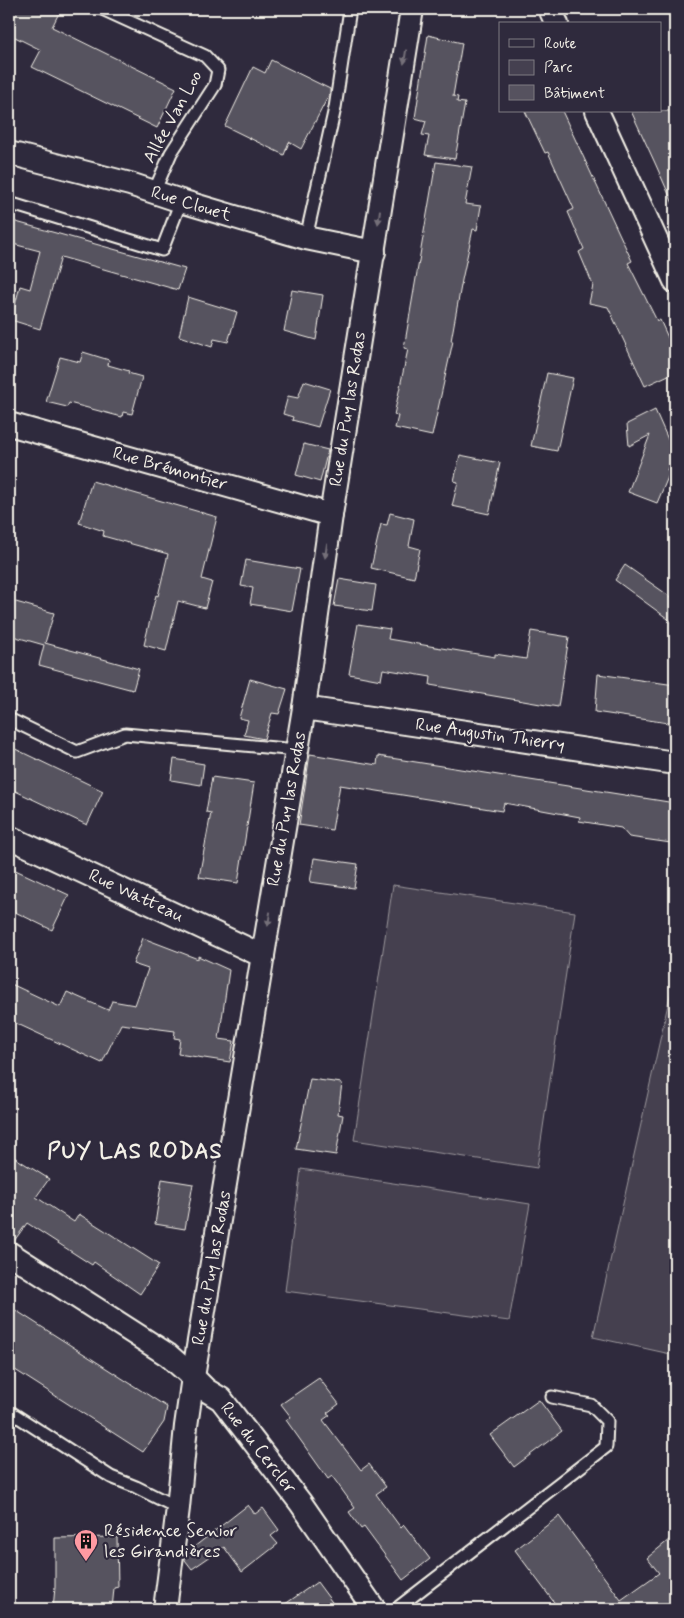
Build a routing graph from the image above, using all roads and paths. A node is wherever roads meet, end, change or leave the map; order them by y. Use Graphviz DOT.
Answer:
graph roads {
  1 [pos="102,9"];
  2 [pos="350,9"];
  3 [pos="412,9"];
  4 [pos="550,9"];
  5 [pos="556,22"];
  6 [pos="597,112"];
  7 [pos="9,153"];
  8 [pos="154,192"];
  9 [pos="181,202"];
  10 [pos="9,203"];
  11 [pos="306,238"];
  12 [pos="374,252"];
  13 [pos="675,281"];
  14 [pos="9,424"];
  15 [pos="331,515"];
  16 [pos="304,708"];
  17 [pos="9,719"];
  18 [pos="297,750"];
  19 [pos="675,763"];
  20 [pos="9,837"];
  21 [pos="263,956"];
  22 [pos="9,1253"];
  23 [pos="193,1376"];
  24 [pos="552,1396"];
  25 [pos="9,1411"];
  26 [pos="178,1508"];
  27 [pos="165,1609"];
  28 [pos="374,1609"];
  29 [pos="396,1609"];
  1 -- 8 [label="lane, Allée Van Loo"];
  2 -- 11 [label="lane"];
  3 -- 12 [label="street, Rue du Puy las Rodas, one-way"];
  4 -- 5 [label="street"];
  6 -- 13 [label="street"];
  7 -- 8 [label="street, Rue Clouet"];
  8 -- 9 [label="street, Rue Clouet"];
  9 -- 10 [label="lane"];
  9 -- 11 [label="street, Rue Clouet"];
  11 -- 12 [label="street, Rue Clouet"];
  12 -- 15 [label="street, Rue du Puy las Rodas"];
  14 -- 15 [label="street, Rue Brémontier"];
  15 -- 16 [label="street, Rue du Puy las Rodas, one-way"];
  16 -- 18 [label="street, Rue du Puy las Rodas"];
  16 -- 19 [label="street, Rue Augustin Thierry"];
  17 -- 18 [label="lane"];
  18 -- 21 [label="street, Rue du Puy las Rodas, one-way"];
  20 -- 21 [label="street, Rue Watteau"];
  21 -- 23 [label="street, Rue du Puy las Rodas"];
  22 -- 23 [label="street, Rue du Cercler"];
  23 -- 26 [label="street, Rue du Puy las Rodas"];
  23 -- 28 [label="street, Rue du Cercler"];
  24 -- 29 [label="lane"];
  25 -- 26 [label="lane"];
  26 -- 27 [label="street, Rue du Puy las Rodas"];
}
